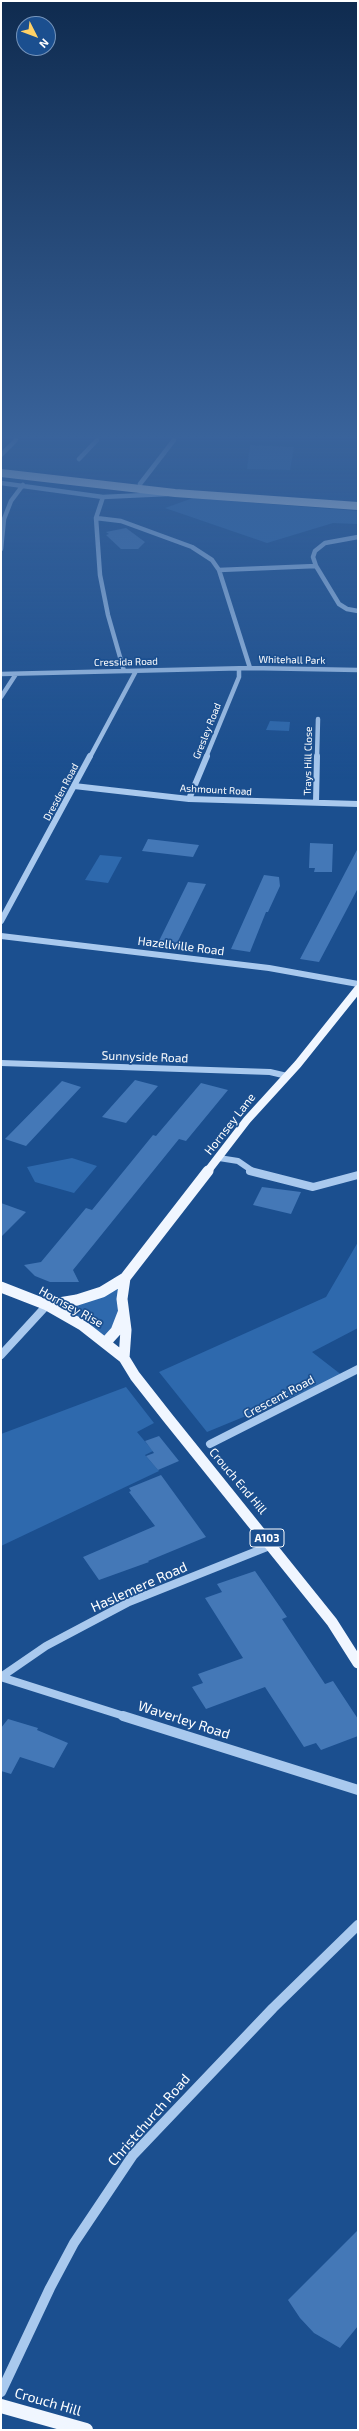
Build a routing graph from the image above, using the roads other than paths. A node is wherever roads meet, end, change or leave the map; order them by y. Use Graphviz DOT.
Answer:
graph roads {
  1 [pos="98,553"];
  2 [pos="202,553"];
  3 [pos="313,553"];
  4 [pos="316,566"];
  5 [pos="219,570"];
  6 [pos="358,611"];
  7 [pos="250,668"];
  8 [pos="239,669"];
  9 [pos="358,670"];
  10 [pos="124,671"];
  11 [pos="136,671"];
  12 [pos="1,674"];
  13 [pos="16,674"];
  14 [pos="1,697"];
  15 [pos="318,719"];
  16 [pos="74,786"];
  17 [pos="189,799"];
  18 [pos="316,802"];
  19 [pos="358,804"];
  20 [pos="1,921"];
  21 [pos="1,936"];
  22 [pos="358,984"];
  23 [pos="358,989"];
  24 [pos="1,1063"];
  25 [pos="287,1076"];
  26 [pos="219,1158"];
  27 [pos="358,1175"];
  28 [pos="125,1278"];
  29 [pos="1,1287"];
  30 [pos="47,1305"];
  31 [pos="124,1312"];
  32 [pos="106,1342"];
  33 [pos="1,1355"];
  34 [pos="124,1358"];
  35 [pos="358,1369"];
  36 [pos="210,1444"];
  37 [pos="272,1544"];
  38 [pos="358,1663"];
  39 [pos="1,1677"];
  40 [pos="358,1790"];
  41 [pos="358,1925"];
  42 [pos="1,2392"];
  43 [pos="1,2406"];
  44 [pos="86,2430"];
  1 -- 10 [label="street"];
  2 -- 5 [label="street, Whitehall Park"];
  3 -- 4 [label="street"];
  4 -- 5 [label="street"];
  4 -- 6 [label="street"];
  5 -- 7 [label="street, Whitehall Park"];
  7 -- 8 [label="street, Cressida Road"];
  7 -- 9 [label="street, Whitehall Park"];
  8 -- 11 [label="street, Cressida Road"];
  8 -- 17 [label="street, Gresley Road"];
  10 -- 11 [label="street, Cressida Road"];
  10 -- 13 [label="street, Cressida Road"];
  11 -- 16 [label="street, Dresden Road"];
  12 -- 13 [label="street, Cressida Road"];
  13 -- 14 [label="street"];
  15 -- 18 [label="street, Trays Hill Close"];
  16 -- 17 [label="street, Ashmount Road"];
  16 -- 20 [label="street, Dresden Road"];
  17 -- 18 [label="street, Ashmount Road"];
  18 -- 19 [label="street, Ashmount Road"];
  21 -- 22 [label="street, Hazellville Road"];
  23 -- 25 [label="main road, Hornsey Lane"];
  24 -- 25 [label="street, Sunnyside Road"];
  25 -- 26 [label="main road, Hornsey Lane"];
  26 -- 27 [label="street"];
  26 -- 28 [label="main road, Hornsey Lane"];
  28 -- 30 [label="main road, Hornsey Lane"];
  28 -- 31 [label="main road, Hornsey Lane"];
  29 -- 30 [label="main road, Hornsey Rise / A103"];
  30 -- 32 [label="main road, Hornsey Rise / A103"];
  30 -- 33 [label="street"];
  31 -- 32 [label="main road, Hornsey Lane"];
  31 -- 34 [label="main road, Hornsey Lane"];
  32 -- 34 [label="main road, Crouch End Hill / A103"];
  34 -- 37 [label="main road, Crouch End Hill / A103"];
  35 -- 36 [label="street, Crescent Road"];
  37 -- 38 [label="main road, Crouch End Hill / A103"];
  37 -- 39 [label="street, Haslemere Road"];
  39 -- 40 [label="street, Waverley Road"];
  41 -- 42 [label="street, Christchurch Road"];
  43 -- 44 [label="main road, Crouch Hill"];
}
